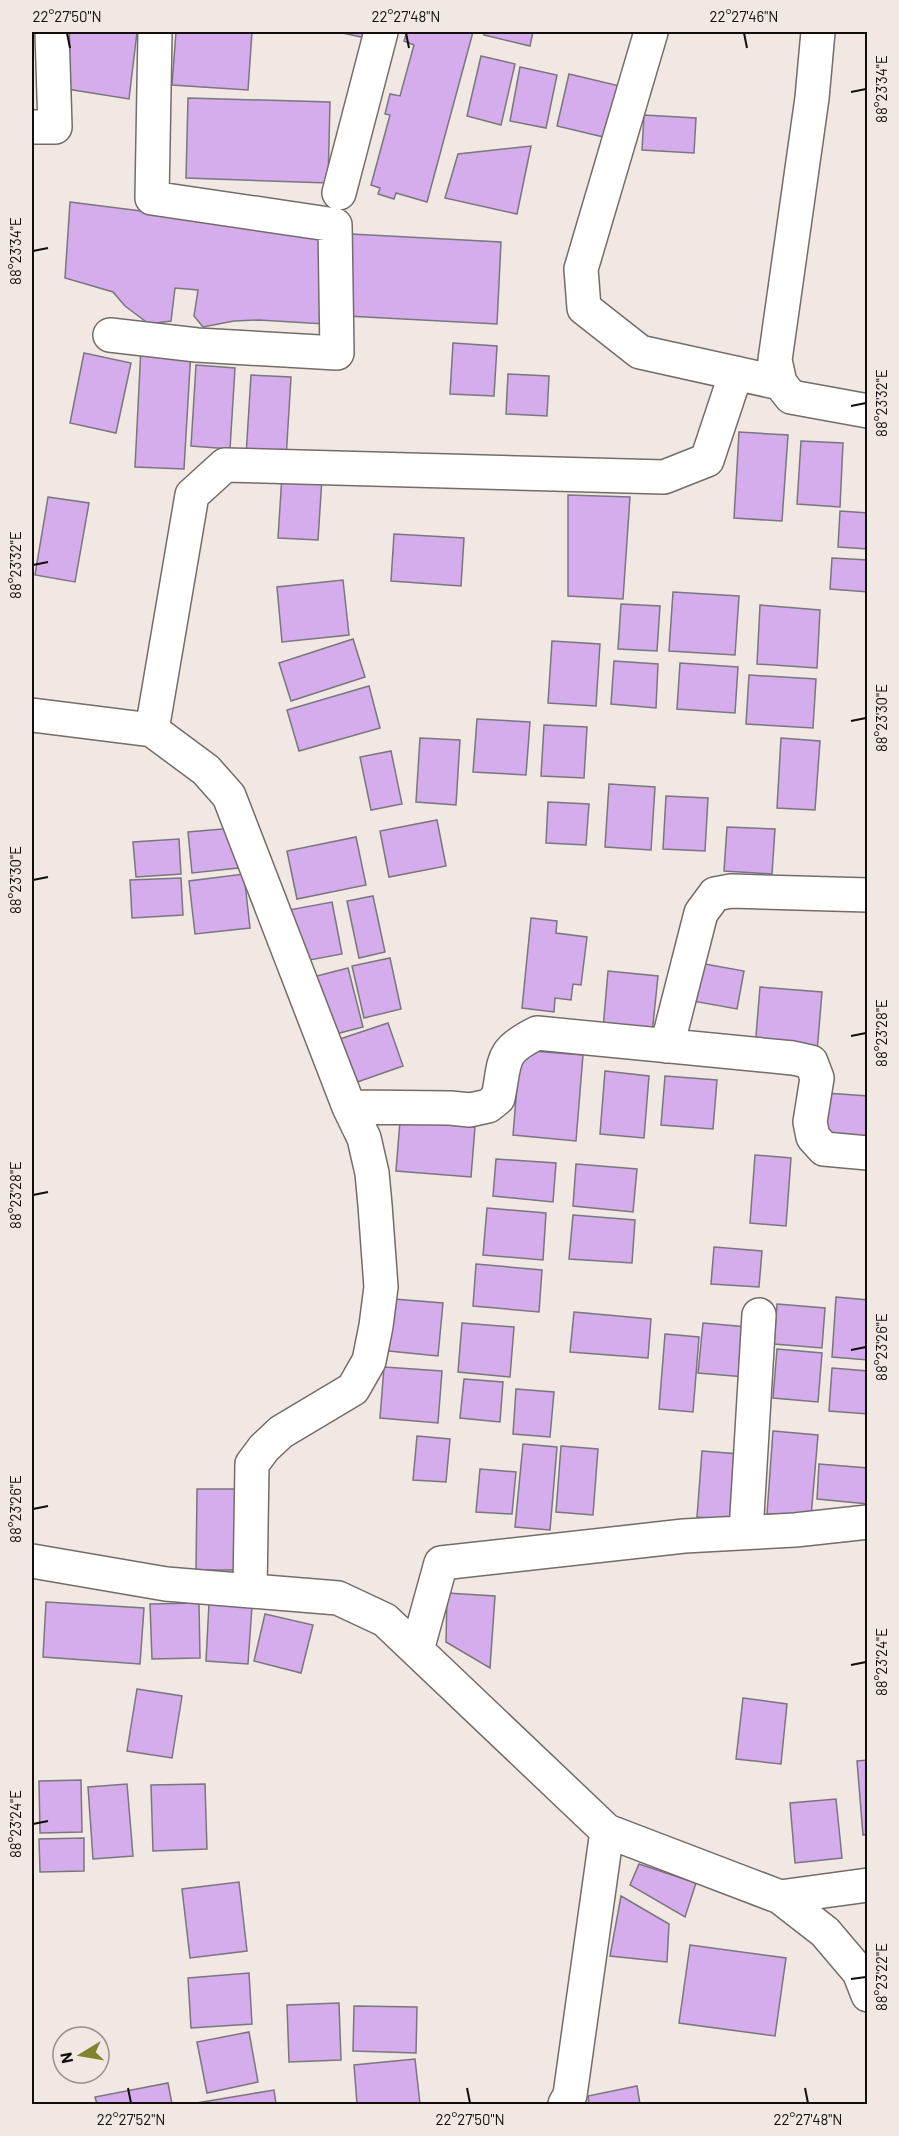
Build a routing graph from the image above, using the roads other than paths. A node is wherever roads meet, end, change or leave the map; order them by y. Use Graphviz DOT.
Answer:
graph roads {
  1 [pos="52,32"];
  2 [pos="155,32"];
  3 [pos="381,32"];
  4 [pos="651,32"];
  5 [pos="818,32"];
  6 [pos="32,127"];
  7 [pos="339,193"];
  8 [pos="110,335"];
  9 [pos="736,373"];
  10 [pos="780,383"];
  11 [pos="867,411"];
  12 [pos="32,715"];
  13 [pos="152,730"];
  14 [pos="867,895"];
  15 [pos="668,1046"];
  16 [pos="349,1107"];
  17 [pos="867,1153"];
  18 [pos="759,1315"];
  19 [pos="867,1522"];
  20 [pos="746,1532"];
  21 [pos="32,1561"];
  22 [pos="250,1591"];
  23 [pos="417,1650"];
  24 [pos="608,1831"];
  25 [pos="867,1885"];
  26 [pos="780,1897"];
  27 [pos="867,1995"];
  28 [pos="565,2104"];
  1 -- 6 [label="street"];
  2 -- 8 [label="street"];
  3 -- 7 [label="street"];
  4 -- 9 [label="street"];
  5 -- 10 [label="street"];
  9 -- 10 [label="street"];
  9 -- 13 [label="street"];
  10 -- 11 [label="street"];
  12 -- 13 [label="street"];
  13 -- 16 [label="street"];
  14 -- 15 [label="street"];
  15 -- 16 [label="street"];
  15 -- 17 [label="street"];
  16 -- 22 [label="street"];
  18 -- 20 [label="street"];
  19 -- 20 [label="street"];
  20 -- 23 [label="street"];
  21 -- 22 [label="street"];
  22 -- 23 [label="street"];
  23 -- 24 [label="street"];
  24 -- 26 [label="street"];
  24 -- 28 [label="street"];
  25 -- 26 [label="street"];
  26 -- 27 [label="street"];
}
